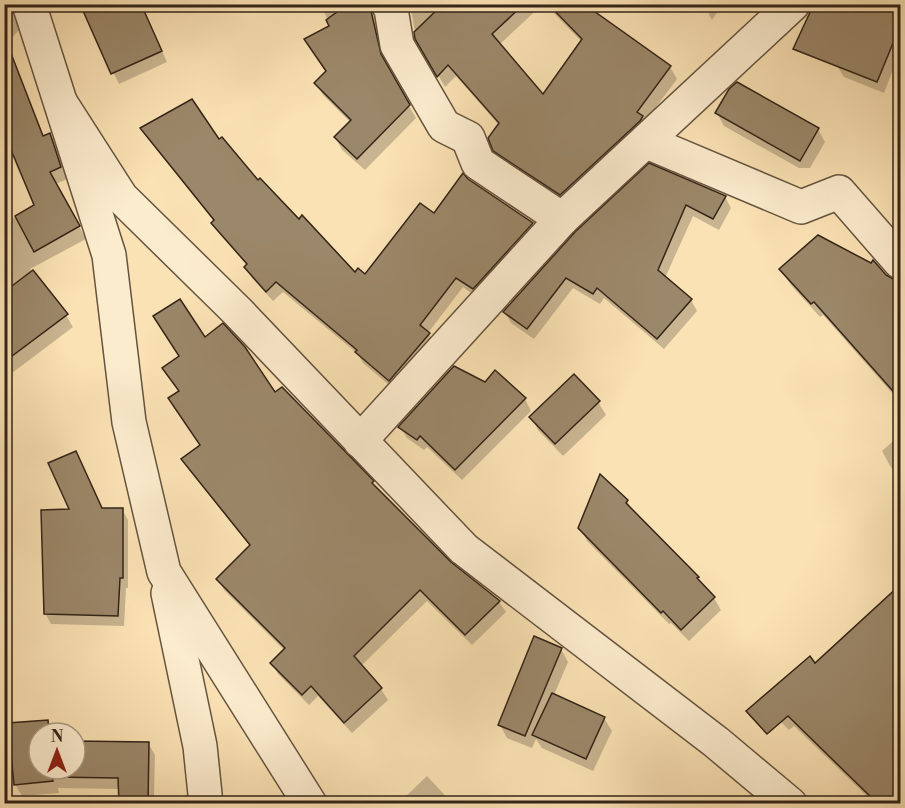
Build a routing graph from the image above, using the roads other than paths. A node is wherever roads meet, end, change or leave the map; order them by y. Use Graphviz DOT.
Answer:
graph roads {
  1 [pos="29,4"];
  2 [pos="388,4"];
  3 [pos="793,4"];
  4 [pos="62,105"];
  5 [pos="647,142"];
  6 [pos="562,219"];
  7 [pos="900,262"];
  8 [pos="360,441"];
  9 [pos="164,572"];
  10 [pos="206,804"];
  11 [pos="310,804"];
  12 [pos="790,804"];
  1 -- 4 [label="street"];
  2 -- 6 [label="street"];
  3 -- 5 [label="street"];
  4 -- 8 [label="street"];
  4 -- 9 [label="street"];
  5 -- 6 [label="street"];
  5 -- 7 [label="street"];
  6 -- 8 [label="street"];
  8 -- 12 [label="street"];
  9 -- 10 [label="street"];
  9 -- 11 [label="street"];
}
